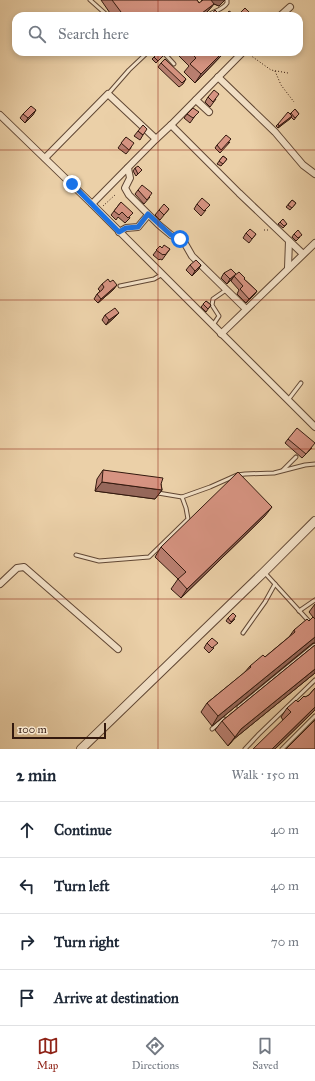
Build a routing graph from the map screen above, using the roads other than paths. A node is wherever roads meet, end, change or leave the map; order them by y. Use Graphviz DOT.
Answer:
graph roads {
  1 [pos="90,0"];
  2 [pos="227,0"];
  3 [pos="290,7"];
  4 [pos="104,12"];
  5 [pos="213,12"];
  6 [pos="284,12"];
  7 [pos="144,56"];
  8 [pos="167,56"];
  9 [pos="239,56"];
  10 [pos="174,64"];
  11 [pos="218,77"];
  12 [pos="108,94"];
  13 [pos="196,100"];
  14 [pos="209,112"];
  15 [pos="0,115"];
  16 [pos="171,126"];
  17 [pos="156,139"];
  18 [pos="45,158"];
  19 [pos="128,168"];
  20 [pos="315,174"];
  21 [pos="92,204"];
  22 [pos="148,214"];
  23 [pos="119,232"];
  24 [pos="290,241"];
  25 [pos="315,243"];
  26 [pos="303,254"];
  27 [pos="288,268"];
  28 [pos="161,275"];
  29 [pos="120,286"];
  30 [pos="226,290"];
  31 [pos="246,308"];
  32 [pos="212,326"];
  33 [pos="220,334"];
  34 [pos="301,383"];
  35 [pos="288,400"];
  36 [pos="315,427"];
  37 [pos="296,457"];
  38 [pos="315,464"];
  39 [pos="281,471"];
  40 [pos="158,494"];
  41 [pos="182,497"];
  42 [pos="315,521"];
  43 [pos="76,555"];
  44 [pos="264,572"];
  45 [pos="0,584"];
  46 [pos="275,584"];
  47 [pos="315,600"];
  48 [pos="299,611"];
  49 [pos="315,628"];
  50 [pos="243,632"];
  51 [pos="315,645"];
  52 [pos="118,650"];
  53 [pos="315,680"];
  54 [pos="236,709"];
  55 [pos="230,714"];
  56 [pos="315,716"];
  57 [pos="212,729"];
  58 [pos="81,749"];
  59 [pos="245,749"];
  60 [pos="282,749"];
  1 -- 4 [label="lane"];
  2 -- 5 [label="lane"];
  3 -- 6 [label="street"];
  7 -- 12 [label="lane"];
  8 -- 10 [label="lane"];
  9 -- 11 [label="street"];
  11 -- 13 [label="street"];
  11 -- 20 [label="street"];
  12 -- 17 [label="street"];
  12 -- 18 [label="street"];
  13 -- 14 [label="street"];
  13 -- 16 [label="street"];
  15 -- 18 [label="street"];
  16 -- 17 [label="street"];
  16 -- 24 [label="street"];
  17 -- 19 [label="street"];
  18 -- 21 [label="street"];
  19 -- 21 [label="street"];
  19 -- 22 [label="street"];
  21 -- 23 [label="street"];
  22 -- 23 [label="street"];
  22 -- 30 [label="street"];
  23 -- 28 [label="street"];
  24 -- 26 [label="street"];
  24 -- 27 [label="street"];
  25 -- 26 [label="street"];
  26 -- 27 [label="street"];
  27 -- 31 [label="street"];
  28 -- 29 [label="lane"];
  28 -- 32 [label="street"];
  30 -- 31 [label="street"];
  30 -- 32 [label="lane"];
  31 -- 33 [label="street"];
  32 -- 33 [label="street"];
  33 -- 35 [label="street"];
  34 -- 35 [label="lane"];
  35 -- 36 [label="street"];
  37 -- 39 [label="lane"];
  38 -- 39 [label="lane"];
  39 -- 41 [label="lane"];
  40 -- 41 [label="lane"];
  41 -- 43 [label="lane"];
  42 -- 44 [label="street"];
  44 -- 46 [label="lane"];
  44 -- 58 [label="street"];
  45 -- 52 [label="street"];
  46 -- 48 [label="lane"];
  46 -- 50 [label="lane"];
  47 -- 48 [label="lane"];
  48 -- 49 [label="lane"];
  51 -- 54 [label="lane"];
  53 -- 59 [label="lane"];
  55 -- 57 [label="lane"];
  56 -- 60 [label="lane"];
}
